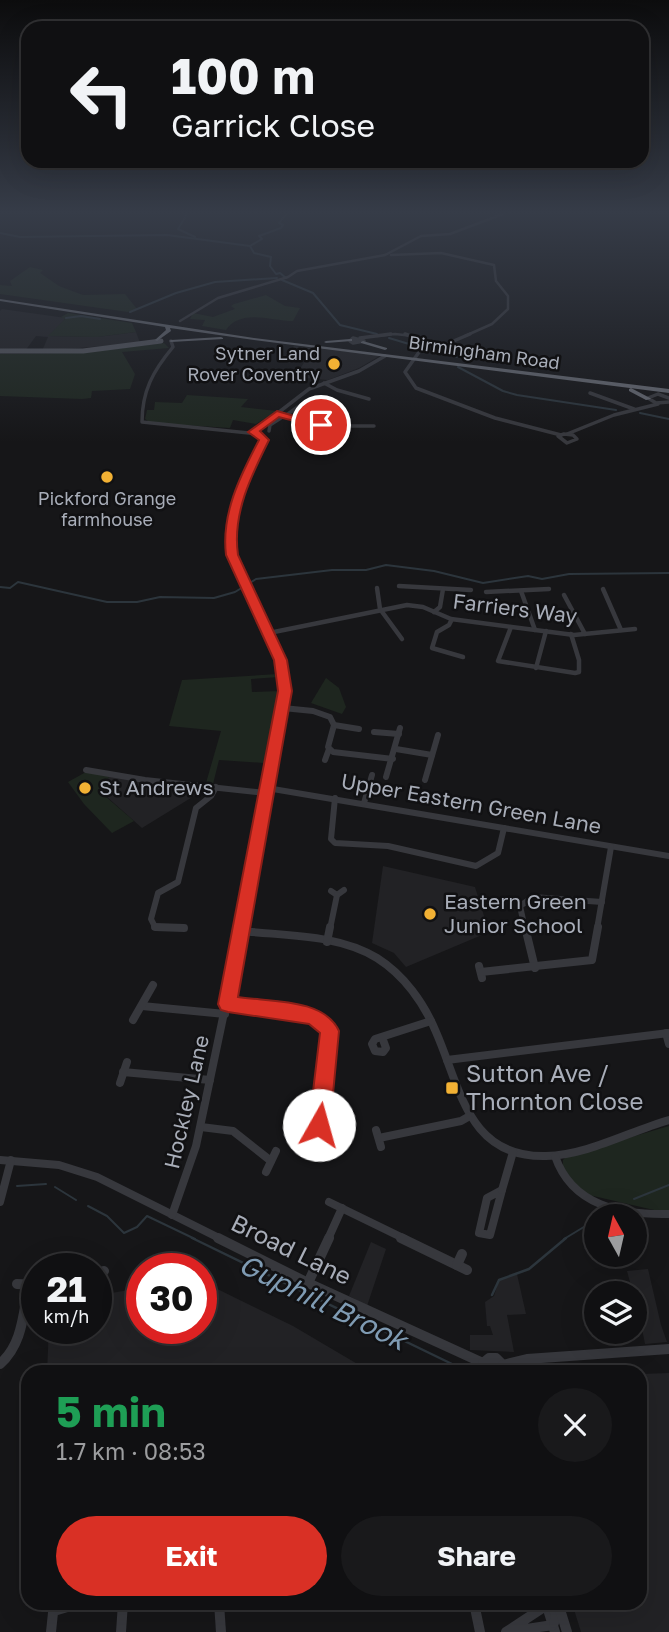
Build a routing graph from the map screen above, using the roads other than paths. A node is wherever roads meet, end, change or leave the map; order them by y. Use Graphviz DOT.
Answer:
graph roads {
  1 [pos="243,290"];
  2 [pos="503,290"];
  3 [pos="0,299"];
  4 [pos="181,323"];
  5 [pos="168,324"];
  6 [pos="275,338"];
  7 [pos="254,339"];
  8 [pos="350,340"];
  9 [pos="363,340"];
  10 [pos="157,341"];
  11 [pos="172,341"];
  12 [pos="0,351"];
  13 [pos="404,352"];
  14 [pos="434,353"];
  15 [pos="383,357"];
  16 [pos="574,380"];
  17 [pos="324,383"];
  18 [pos="669,390"];
  19 [pos="590,393"];
  20 [pos="309,399"];
  21 [pos="369,399"];
  22 [pos="649,400"];
  23 [pos="669,400"];
  24 [pos="658,404"];
  25 [pos="645,405"];
  26 [pos="634,409"];
  27 [pos="317,410"];
  28 [pos="332,410"];
  29 [pos="277,414"];
  30 [pos="284,416"];
  31 [pos="311,423"];
  32 [pos="374,426"];
  33 [pos="340,427"];
  34 [pos="268,431"];
  35 [pos="253,432"];
  36 [pos="575,434"];
  37 [pos="559,436"];
  38 [pos="325,441"];
  39 [pos="334,445"];
  40 [pos="399,586"];
  41 [pos="377,587"];
  42 [pos="443,589"];
  43 [pos="549,589"];
  44 [pos="603,589"];
  45 [pos="471,590"];
  46 [pos="521,591"];
  47 [pos="486,592"];
  48 [pos="564,595"];
  49 [pos="380,609"];
  50 [pos="434,612"];
  51 [pos="452,619"];
  52 [pos="511,627"];
  53 [pos="635,629"];
  54 [pos="535,630"];
  55 [pos="621,630"];
  56 [pos="546,631"];
  57 [pos="269,633"];
  58 [pos="571,634"];
  59 [pos="585,634"];
  60 [pos="402,639"];
  61 [pos="463,657"];
  62 [pos="536,668"];
  63 [pos="282,708"];
  64 [pos="334,725"];
  65 [pos="359,729"];
  66 [pos="374,732"];
  67 [pos="438,735"];
  68 [pos="329,749"];
  69 [pos="396,749"];
  70 [pos="432,755"];
  71 [pos="393,759"];
  72 [pos="325,760"];
  73 [pos="86,770"];
  74 [pos="372,775"];
  75 [pos="386,777"];
  76 [pos="425,780"];
  77 [pos="216,787"];
  78 [pos="266,790"];
  79 [pos="335,798"];
  80 [pos="364,803"];
  81 [pos="504,828"];
  82 [pos="611,846"];
  83 [pos="669,856"];
  84 [pos="337,892"];
  85 [pos="603,902"];
  86 [pos="184,928"];
  87 [pos="242,931"];
  88 [pos="327,942"];
  89 [pos="535,968"];
  90 [pos="481,972"];
  91 [pos="153,985"];
  92 [pos="228,1004"];
  93 [pos="142,1006"];
  94 [pos="225,1014"];
  95 [pos="133,1020"];
  96 [pos="431,1021"];
  97 [pos="667,1033"];
  98 [pos="382,1037"];
  99 [pos="669,1044"];
  100 [pos="447,1060"];
  101 [pos="127,1062"];
  102 [pos="124,1073"];
  103 [pos="211,1080"];
  104 [pos="120,1083"];
  105 [pos="468,1116"];
  106 [pos="301,1117"];
  107 [pos="669,1120"];
  108 [pos="201,1127"];
  109 [pos="379,1139"];
  110 [pos="276,1151"];
  111 [pos="513,1152"];
  112 [pos="555,1156"];
  113 [pos="0,1160"];
  114 [pos="11,1160"];
  115 [pos="271,1161"];
  116 [pos="266,1172"];
  117 [pos="502,1189"];
  118 [pos="0,1202"];
  119 [pos="330,1202"];
  120 [pos="607,1204"];
  121 [pos="342,1208"];
  122 [pos="648,1213"];
  123 [pos="172,1214"];
  124 [pos="669,1214"];
  125 [pos="462,1254"];
  126 [pos="457,1265"];
  127 [pos="467,1270"];
  128 [pos="308,1283"];
  129 [pos="17,1284"];
  130 [pos="21,1284"];
  131 [pos="21,1326"];
  132 [pos="669,1349"];
  133 [pos="0,1364"];
  134 [pos="477,1365"];
  135 [pos="486,1365"];
  136 [pos="500,1365"];
  137 [pos="511,1365"];
  138 [pos="54,1610"];
  139 [pos="123,1610"];
  140 [pos="220,1610"];
  141 [pos="475,1610"];
  142 [pos="540,1610"];
  143 [pos="552,1610"];
  144 [pos="555,1610"];
  145 [pos="554,1629"];
  146 [pos="51,1632"];
  147 [pos="121,1632"];
  148 [pos="222,1632"];
  149 [pos="480,1632"];
  150 [pos="505,1632"];
  151 [pos="567,1632"];
  1 -- 4 [label="street"];
  2 -- 14 [label="street"];
  3 -- 5 [label="highway"];
  4 -- 5 [label="highway, Birmingham Road"];
  4 -- 6 [label="highway, Birmingham Road"];
  5 -- 7 [label="highway"];
  5 -- 10 [label="highway"];
  6 -- 8 [label="highway"];
  6 -- 13 [label="highway, Birmingham Road"];
  7 -- 11 [label="highway"];
  7 -- 16 [label="highway, Birmingham Road"];
  8 -- 9 [label="street"];
  9 -- 13 [label="highway"];
  9 -- 37 [label="street"];
  10 -- 11 [label="main road"];
  10 -- 12 [label="main road"];
  11 -- 35 [label="street"];
  13 -- 18 [label="highway, Birmingham Road"];
  15 -- 17 [label="street"];
  16 -- 18 [label="highway, Birmingham Road"];
  16 -- 22 [label="highway"];
  17 -- 21 [label="street"];
  17 -- 29 [label="street"];
  19 -- 26 [label="street"];
  20 -- 30 [label="street"];
  22 -- 23 [label="street"];
  22 -- 24 [label="street"];
  22 -- 25 [label="street"];
  23 -- 24 [label="street"];
  24 -- 25 [label="street"];
  25 -- 26 [label="street"];
  26 -- 36 [label="street"];
  27 -- 31 [label="street"];
  28 -- 31 [label="street"];
  29 -- 30 [label="street"];
  29 -- 35 [label="street"];
  30 -- 31 [label="street"];
  30 -- 34 [label="street"];
  31 -- 33 [label="street"];
  31 -- 38 [label="street"];
  32 -- 33 [label="street"];
  33 -- 38 [label="street"];
  35 -- 57 [label="street, Hockley Lane"];
  36 -- 37 [label="street"];
  36 -- 37 [label="street"];
  38 -- 39 [label="street"];
  40 -- 42 [label="street"];
  41 -- 49 [label="street"];
  42 -- 45 [label="street"];
  42 -- 50 [label="street"];
  43 -- 46 [label="street"];
  44 -- 55 [label="street"];
  46 -- 47 [label="street"];
  46 -- 54 [label="street"];
  48 -- 59 [label="street"];
  49 -- 50 [label="street, Farriers Way"];
  49 -- 57 [label="street, Farriers Way"];
  49 -- 60 [label="street"];
  50 -- 51 [label="street, Farriers Way"];
  51 -- 52 [label="street, Farriers Way"];
  51 -- 61 [label="street"];
  52 -- 54 [label="street, Farriers Way"];
  52 -- 62 [label="street"];
  53 -- 55 [label="street, Farriers Way"];
  54 -- 56 [label="street, Farriers Way"];
  55 -- 59 [label="street, Farriers Way"];
  56 -- 58 [label="street, Farriers Way"];
  56 -- 62 [label="street"];
  57 -- 63 [label="street, Hockley Lane"];
  58 -- 59 [label="street, Farriers Way"];
  58 -- 62 [label="street"];
  63 -- 64 [label="street"];
  63 -- 78 [label="street, Hockley Lane"];
  64 -- 65 [label="street"];
  64 -- 68 [label="street"];
  66 -- 69 [label="street"];
  67 -- 70 [label="street"];
  68 -- 71 [label="street"];
  68 -- 72 [label="street"];
  69 -- 70 [label="street"];
  69 -- 71 [label="street"];
  70 -- 76 [label="street"];
  71 -- 75 [label="street"];
  73 -- 77 [label="street, Upper Eastern Green Lane"];
  74 -- 80 [label="street"];
  77 -- 78 [label="street, Upper Eastern Green Lane"];
  77 -- 86 [label="street"];
  78 -- 79 [label="street, Upper Eastern Green Lane"];
  78 -- 87 [label="street, Hockley Lane"];
  79 -- 80 [label="street, Upper Eastern Green Lane"];
  79 -- 81 [label="street"];
  80 -- 81 [label="street, Upper Eastern Green Lane"];
  81 -- 82 [label="street, Upper Eastern Green Lane"];
  82 -- 83 [label="street, Upper Eastern Green Lane"];
  82 -- 85 [label="street"];
  84 -- 88 [label="street"];
  85 -- 89 [label="street"];
  85 -- 89 [label="street"];
  87 -- 88 [label="street"];
  87 -- 92 [label="street, Hockley Lane"];
  88 -- 96 [label="street"];
  89 -- 90 [label="street"];
  91 -- 93 [label="street"];
  92 -- 94 [label="street, Hockley Lane"];
  92 -- 106 [label="street"];
  93 -- 94 [label="street"];
  93 -- 95 [label="street"];
  94 -- 103 [label="street, Hockley Lane"];
  96 -- 98 [label="street"];
  96 -- 100 [label="street"];
  97 -- 99 [label="street"];
  97 -- 100 [label="street"];
  100 -- 105 [label="street"];
  101 -- 102 [label="street"];
  102 -- 103 [label="street"];
  102 -- 104 [label="street"];
  103 -- 108 [label="street, Hockley Lane"];
  105 -- 109 [label="street"];
  105 -- 111 [label="street"];
  107 -- 112 [label="street"];
  108 -- 115 [label="street"];
  108 -- 123 [label="street, Hockley Lane"];
  110 -- 115 [label="street"];
  111 -- 112 [label="street"];
  111 -- 117 [label="street"];
  112 -- 120 [label="street"];
  113 -- 114 [label="street, Broad Lane"];
  114 -- 118 [label="street"];
  114 -- 123 [label="street, Broad Lane"];
  115 -- 116 [label="street"];
  117 -- 117 [label="street"];
  119 -- 121 [label="street"];
  121 -- 126 [label="street"];
  121 -- 128 [label="street"];
  122 -- 124 [label="street"];
  123 -- 128 [label="street, Broad Lane"];
  125 -- 126 [label="street"];
  126 -- 127 [label="street"];
  128 -- 134 [label="street, Broad Lane"];
  129 -- 130 [label="street"];
  131 -- 133 [label="street"];
  132 -- 137 [label="street"];
  135 -- 136 [label="street, Broad Lane"];
  138 -- 146 [label="street"];
  139 -- 147 [label="street"];
  140 -- 148 [label="street"];
  141 -- 149 [label="street"];
  142 -- 150 [label="street"];
  143 -- 145 [label="street"];
  144 -- 151 [label="street"];
  145 -- 150 [label="street"];
}
